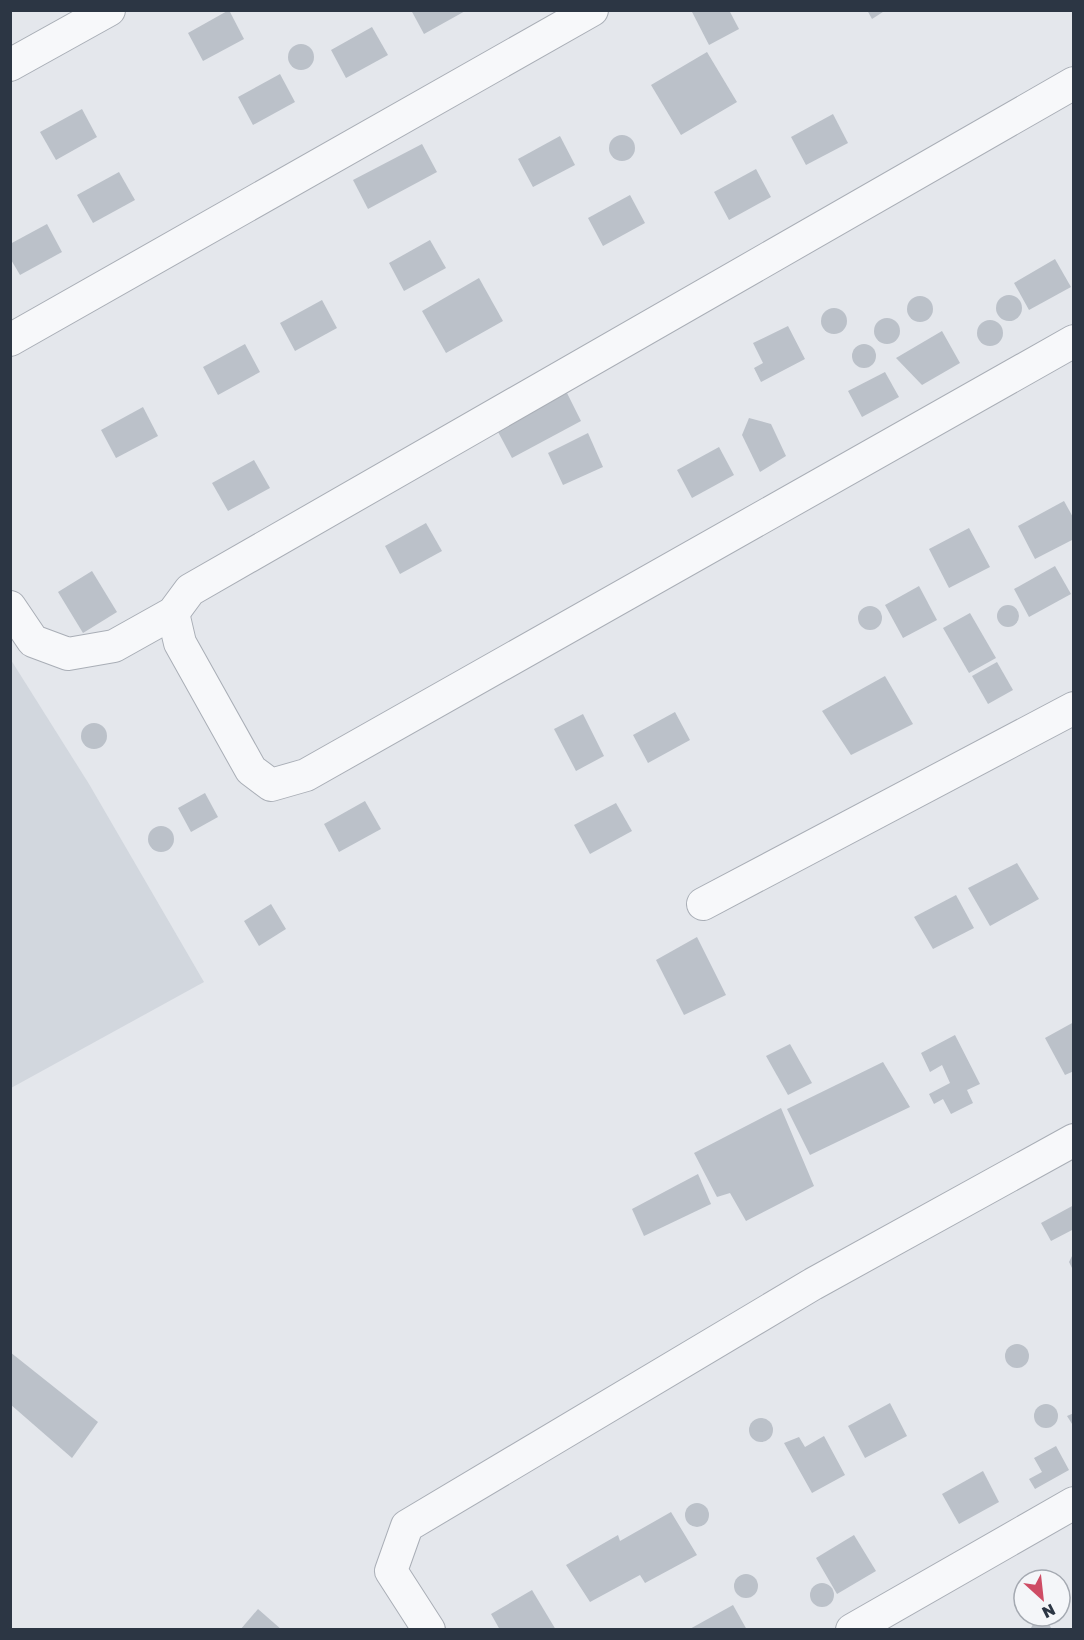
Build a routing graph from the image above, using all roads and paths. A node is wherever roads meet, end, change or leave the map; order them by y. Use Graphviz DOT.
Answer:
graph roads {
  1 [pos="109,10"];
  2 [pos="592,10"];
  3 [pos="10,65"];
  4 [pos="1074,83"];
  5 [pos="10,340"];
  6 [pos="1074,341"];
  7 [pos="10,607"];
  8 [pos="173,613"];
  9 [pos="1074,708"];
  10 [pos="703,904"];
  11 [pos="1074,1140"];
  12 [pos="1074,1503"];
  13 [pos="429,1629"];
  14 [pos="852,1629"];
  1 -- 3 [label="street"];
  2 -- 5 [label="street"];
  4 -- 8 [label="street"];
  6 -- 8 [label="street"];
  7 -- 8 [label="street"];
  9 -- 10 [label="street"];
  11 -- 13 [label="street"];
  12 -- 14 [label="street"];
}
